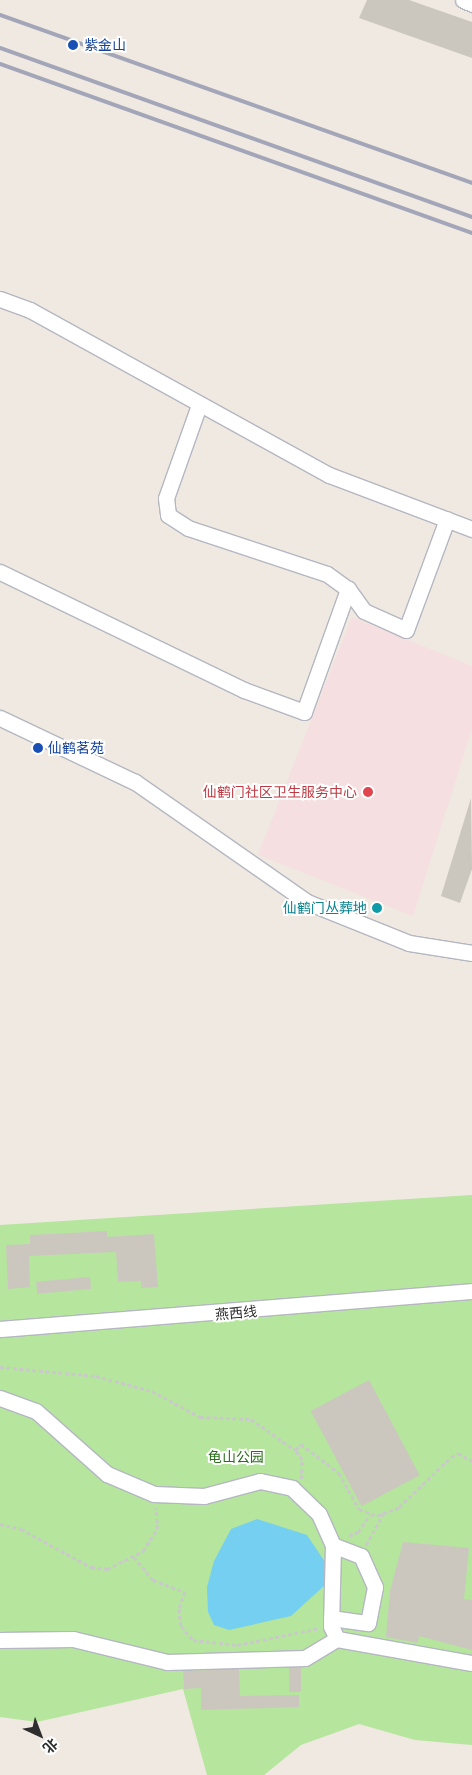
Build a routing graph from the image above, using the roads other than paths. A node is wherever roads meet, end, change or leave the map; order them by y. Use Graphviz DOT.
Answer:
graph roads {
  1 [pos="462,0"];
  2 [pos="472,4"];
  3 [pos="0,300"];
  4 [pos="199,405"];
  5 [pos="448,519"];
  6 [pos="472,529"];
  7 [pos="0,572"];
  8 [pos="348,590"];
  9 [pos="0,718"];
  10 [pos="472,953"];
  11 [pos="472,1291"];
  12 [pos="0,1330"];
  13 [pos="0,1398"];
  14 [pos="336,1546"];
  15 [pos="333,1628"];
  16 [pos="0,1640"];
  17 [pos="472,1663"];
  1 -- 2 [label="street"];
  3 -- 4 [label="street"];
  4 -- 5 [label="street"];
  4 -- 8 [label="street"];
  5 -- 6 [label="street"];
  5 -- 8 [label="street"];
  7 -- 8 [label="street"];
  9 -- 10 [label="street"];
  11 -- 12 [label="street, 燕西线"];
  13 -- 14 [label="street"];
  14 -- 15 [label="street"];
  14 -- 15 [label="street"];
  15 -- 16 [label="street"];
  15 -- 17 [label="street"];
}
